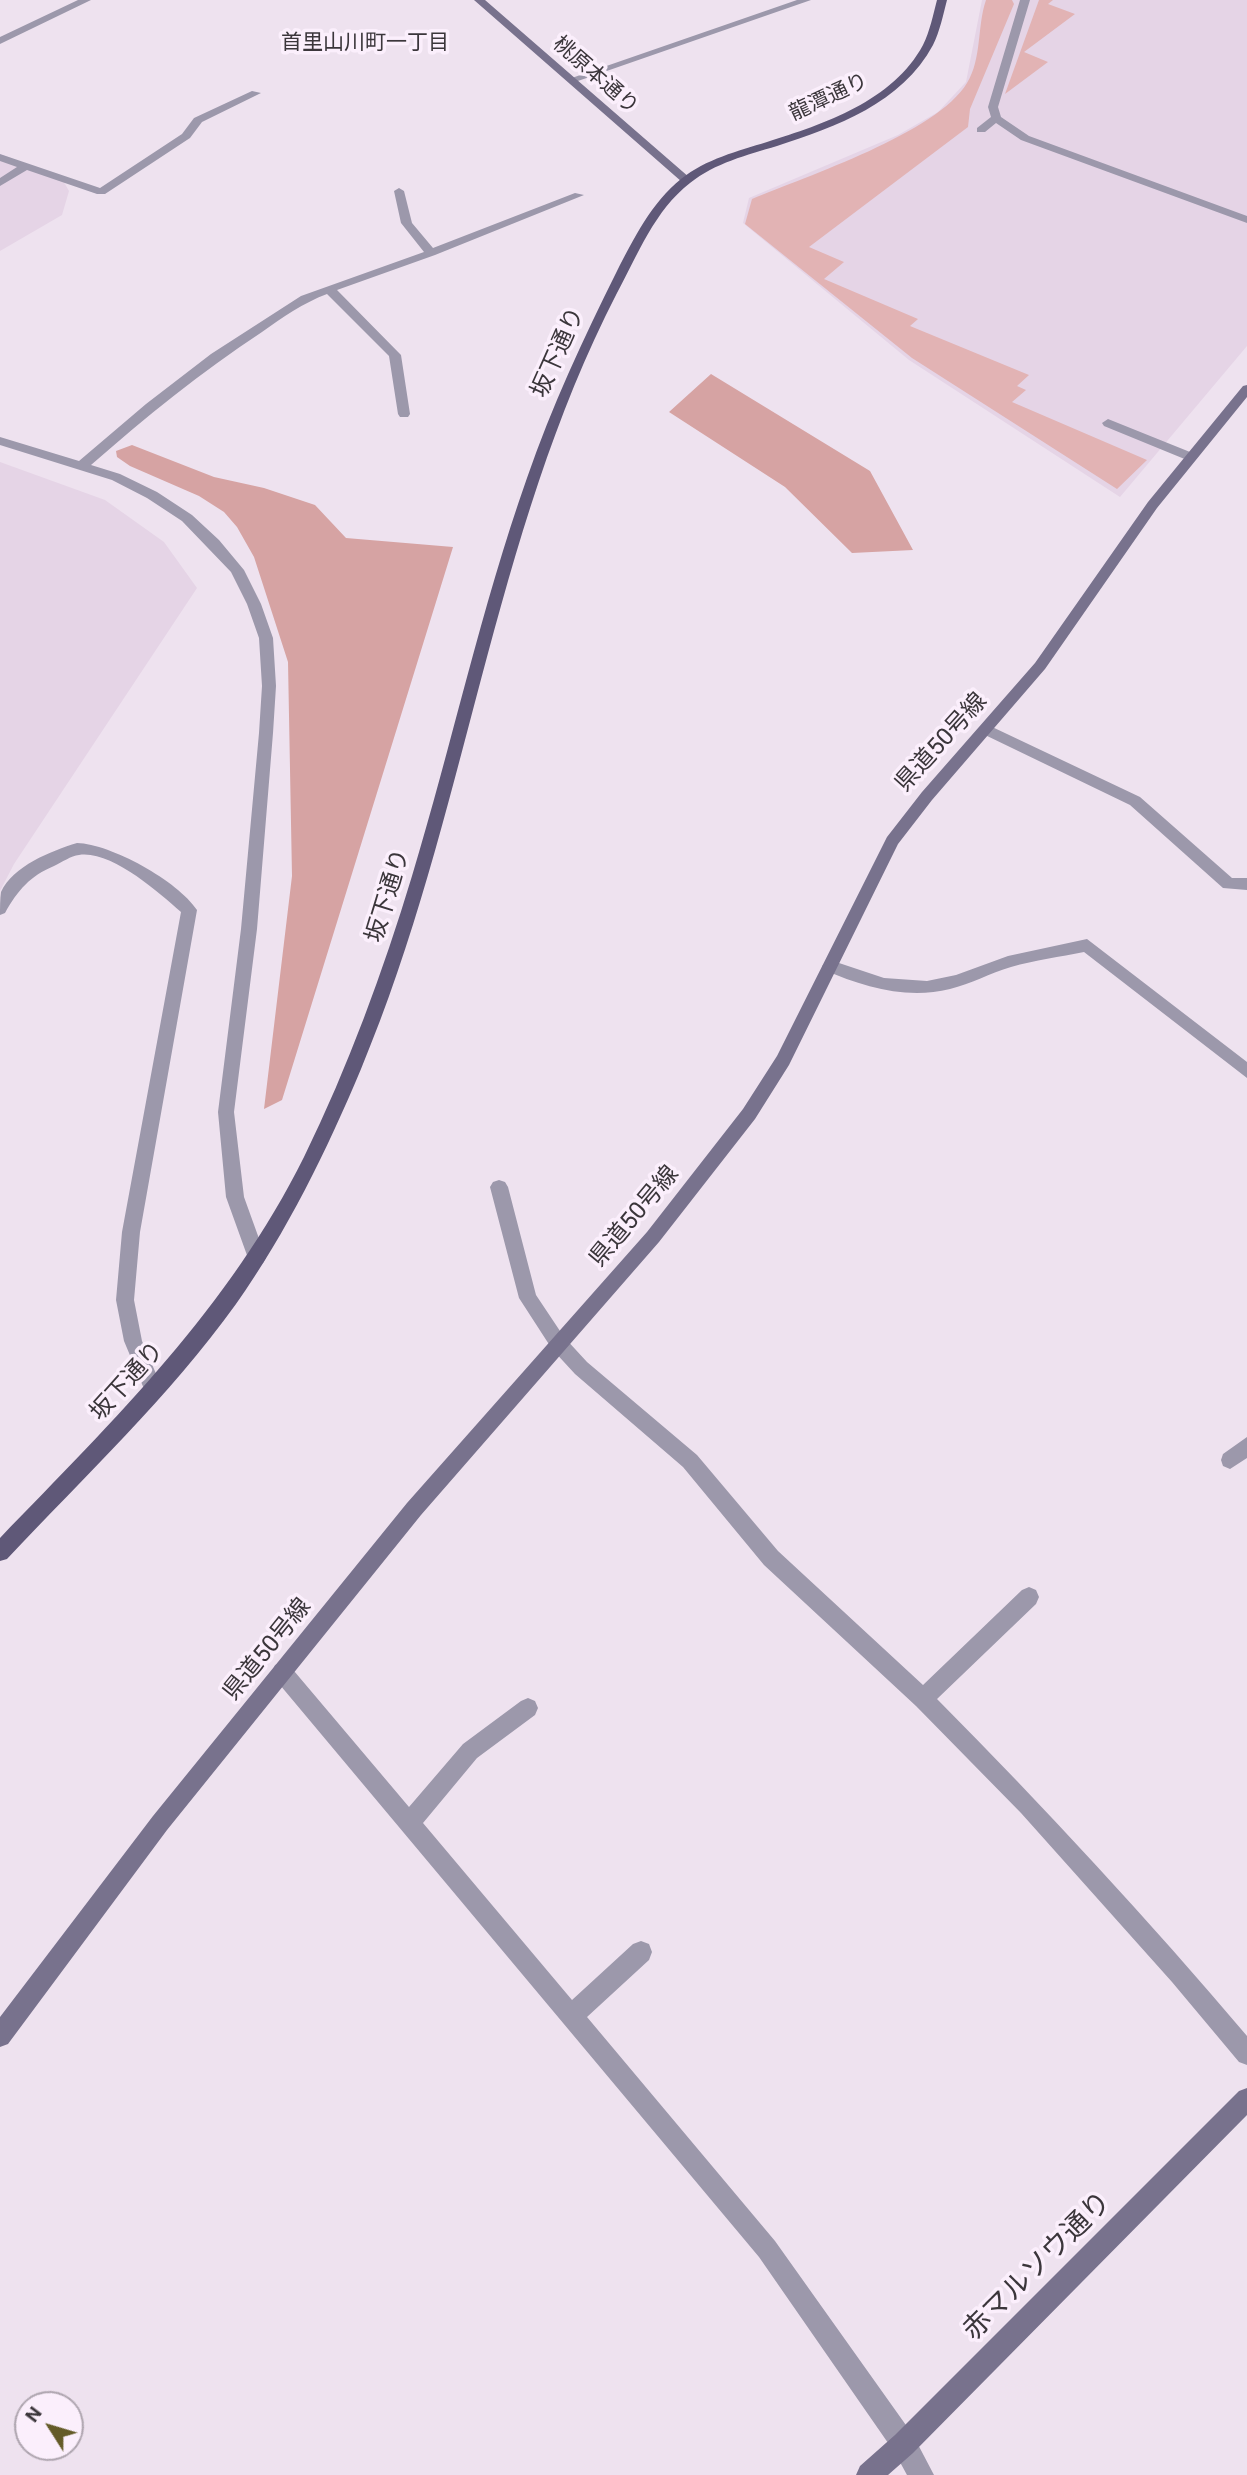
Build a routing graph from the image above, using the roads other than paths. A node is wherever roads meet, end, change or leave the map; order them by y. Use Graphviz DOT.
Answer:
graph roads {
  1 [pos="86,0"];
  2 [pos="479,0"];
  3 [pos="806,0"];
  4 [pos="942,0"];
  5 [pos="1025,0"];
  6 [pos="0,41"];
  7 [pos="571,80"];
  8 [pos="256,93"];
  9 [pos="996,118"];
  10 [pos="981,130"];
  11 [pos="0,157"];
  12 [pos="25,166"];
  13 [pos="686,180"];
  14 [pos="0,183"];
  15 [pos="399,191"];
  16 [pos="579,195"];
  17 [pos="1247,220"];
  18 [pos="431,253"];
  19 [pos="329,289"];
  20 [pos="1247,389"];
  21 [pos="404,414"];
  22 [pos="1108,423"];
  23 [pos="0,442"];
  24 [pos="1191,457"];
  25 [pos="83,465"];
  26 [pos="988,730"];
  27 [pos="1247,884"];
  28 [pos="0,909"];
  29 [pos="830,966"];
  30 [pos="1247,1071"];
  31 [pos="499,1187"];
  32 [pos="257,1258"];
  33 [pos="558,1343"];
  34 [pos="154,1390"];
  35 [pos="1247,1446"];
  36 [pos="1230,1460"];
  37 [pos="0,1552"];
  38 [pos="1029,1597"];
  39 [pos="282,1672"];
  40 [pos="923,1699"];
  41 [pos="528,1709"];
  42 [pos="409,1823"];
  43 [pos="641,1952"];
  44 [pos="571,2016"];
  45 [pos="0,2036"];
  46 [pos="1247,2054"];
  47 [pos="1247,2099"];
  48 [pos="904,2444"];
  49 [pos="869,2475"];
  50 [pos="921,2475"];
  1 -- 6 [label="street"];
  2 -- 7 [label="main road, 桃原本通り"];
  3 -- 7 [label="street"];
  4 -- 13 [label="main road, 龍潭通り"];
  5 -- 9 [label="street"];
  7 -- 13 [label="main road, 桃原本通り"];
  8 -- 12 [label="street"];
  9 -- 10 [label="street"];
  9 -- 17 [label="street"];
  11 -- 12 [label="street"];
  12 -- 14 [label="street"];
  13 -- 32 [label="main road, 坂下通り"];
  15 -- 18 [label="street"];
  16 -- 18 [label="street"];
  18 -- 19 [label="street"];
  19 -- 21 [label="street"];
  19 -- 25 [label="street"];
  20 -- 24 [label="main road, 県道50号線"];
  22 -- 24 [label="street"];
  23 -- 25 [label="street"];
  24 -- 26 [label="main road, 県道50号線"];
  25 -- 32 [label="street"];
  26 -- 27 [label="street"];
  26 -- 29 [label="main road, 県道50号線"];
  28 -- 34 [label="street"];
  29 -- 30 [label="street"];
  29 -- 33 [label="main road, 県道50号線"];
  31 -- 33 [label="street"];
  32 -- 34 [label="main road, 坂下通り"];
  33 -- 39 [label="main road, 県道50号線"];
  33 -- 40 [label="street"];
  34 -- 37 [label="main road, 坂下通り"];
  35 -- 36 [label="street"];
  38 -- 40 [label="street"];
  39 -- 42 [label="street"];
  39 -- 45 [label="main road, 県道50号線"];
  40 -- 46 [label="street"];
  41 -- 42 [label="street"];
  42 -- 44 [label="street"];
  43 -- 44 [label="street"];
  44 -- 48 [label="street"];
  47 -- 48 [label="main road, 赤マルソウ通り"];
  48 -- 49 [label="main road, 赤マルソウ通り"];
  48 -- 50 [label="street"];
}
